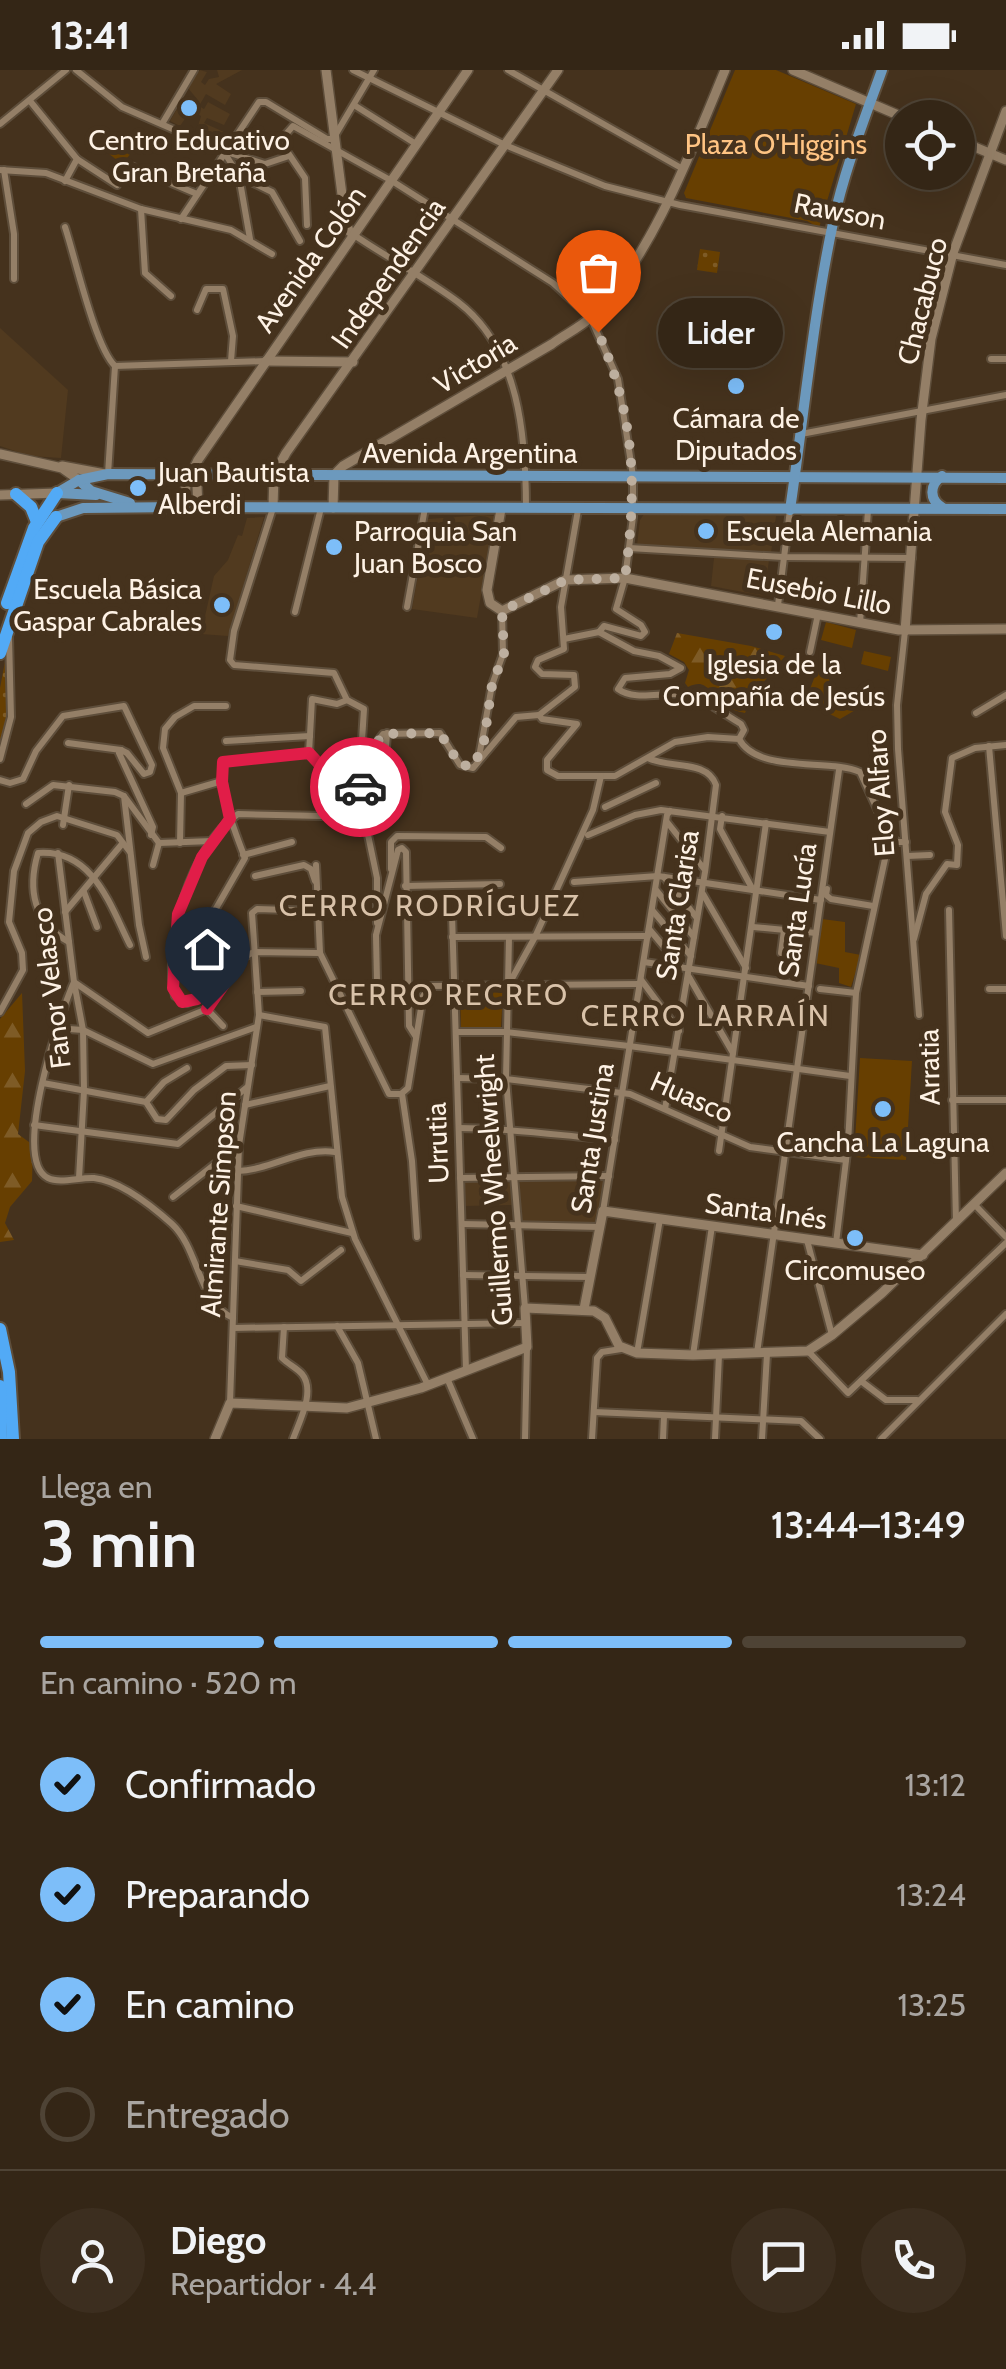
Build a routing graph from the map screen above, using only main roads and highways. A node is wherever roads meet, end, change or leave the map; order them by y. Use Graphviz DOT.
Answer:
graph roads {
  1 [pos="882,70"];
  2 [pos="108,474"];
  3 [pos="943,476"];
  4 [pos="795,477"];
  5 [pos="1006,478"];
  6 [pos="79,480"];
  7 [pos="58,493"];
  8 [pos="16,494"];
  9 [pos="105,496"];
  10 [pos="161,507"];
  11 [pos="944,508"];
  12 [pos="1006,509"];
  13 [pos="790,510"];
  14 [pos="56,517"];
  15 [pos="37,522"];
  16 [pos="4,625"];
  17 [pos="0,653"];
  18 [pos="0,1329"];
  19 [pos="0,1386"];
  20 [pos="1,1439"];
  21 [pos="13,1439"];
  1 -- 4 [label="main road"];
  2 -- 4 [label="main road, Avenida Argentina"];
  2 -- 6 [label="main road, Avenida Argentina"];
  2 -- 9 [label="main road"];
  3 -- 4 [label="main road, Avenida Argentina"];
  3 -- 5 [label="main road, Avenida Argentina"];
  3 -- 11 [label="main road"];
  4 -- 13 [label="main road"];
  6 -- 7 [label="main road, Avenida Argentina"];
  6 -- 9 [label="main road"];
  7 -- 9 [label="main road"];
  7 -- 15 [label="highway"];
  8 -- 15 [label="highway"];
  9 -- 10 [label="main road"];
  10 -- 13 [label="main road, Avenida Argentina"];
  10 -- 14 [label="main road, Avenida Argentina"];
  11 -- 12 [label="main road, Avenida Argentina"];
  11 -- 13 [label="main road, Avenida Argentina"];
  14 -- 16 [label="highway"];
  15 -- 16 [label="highway"];
  16 -- 17 [label="highway"];
  18 -- 21 [label="highway"];
  19 -- 20 [label="highway"];
}
